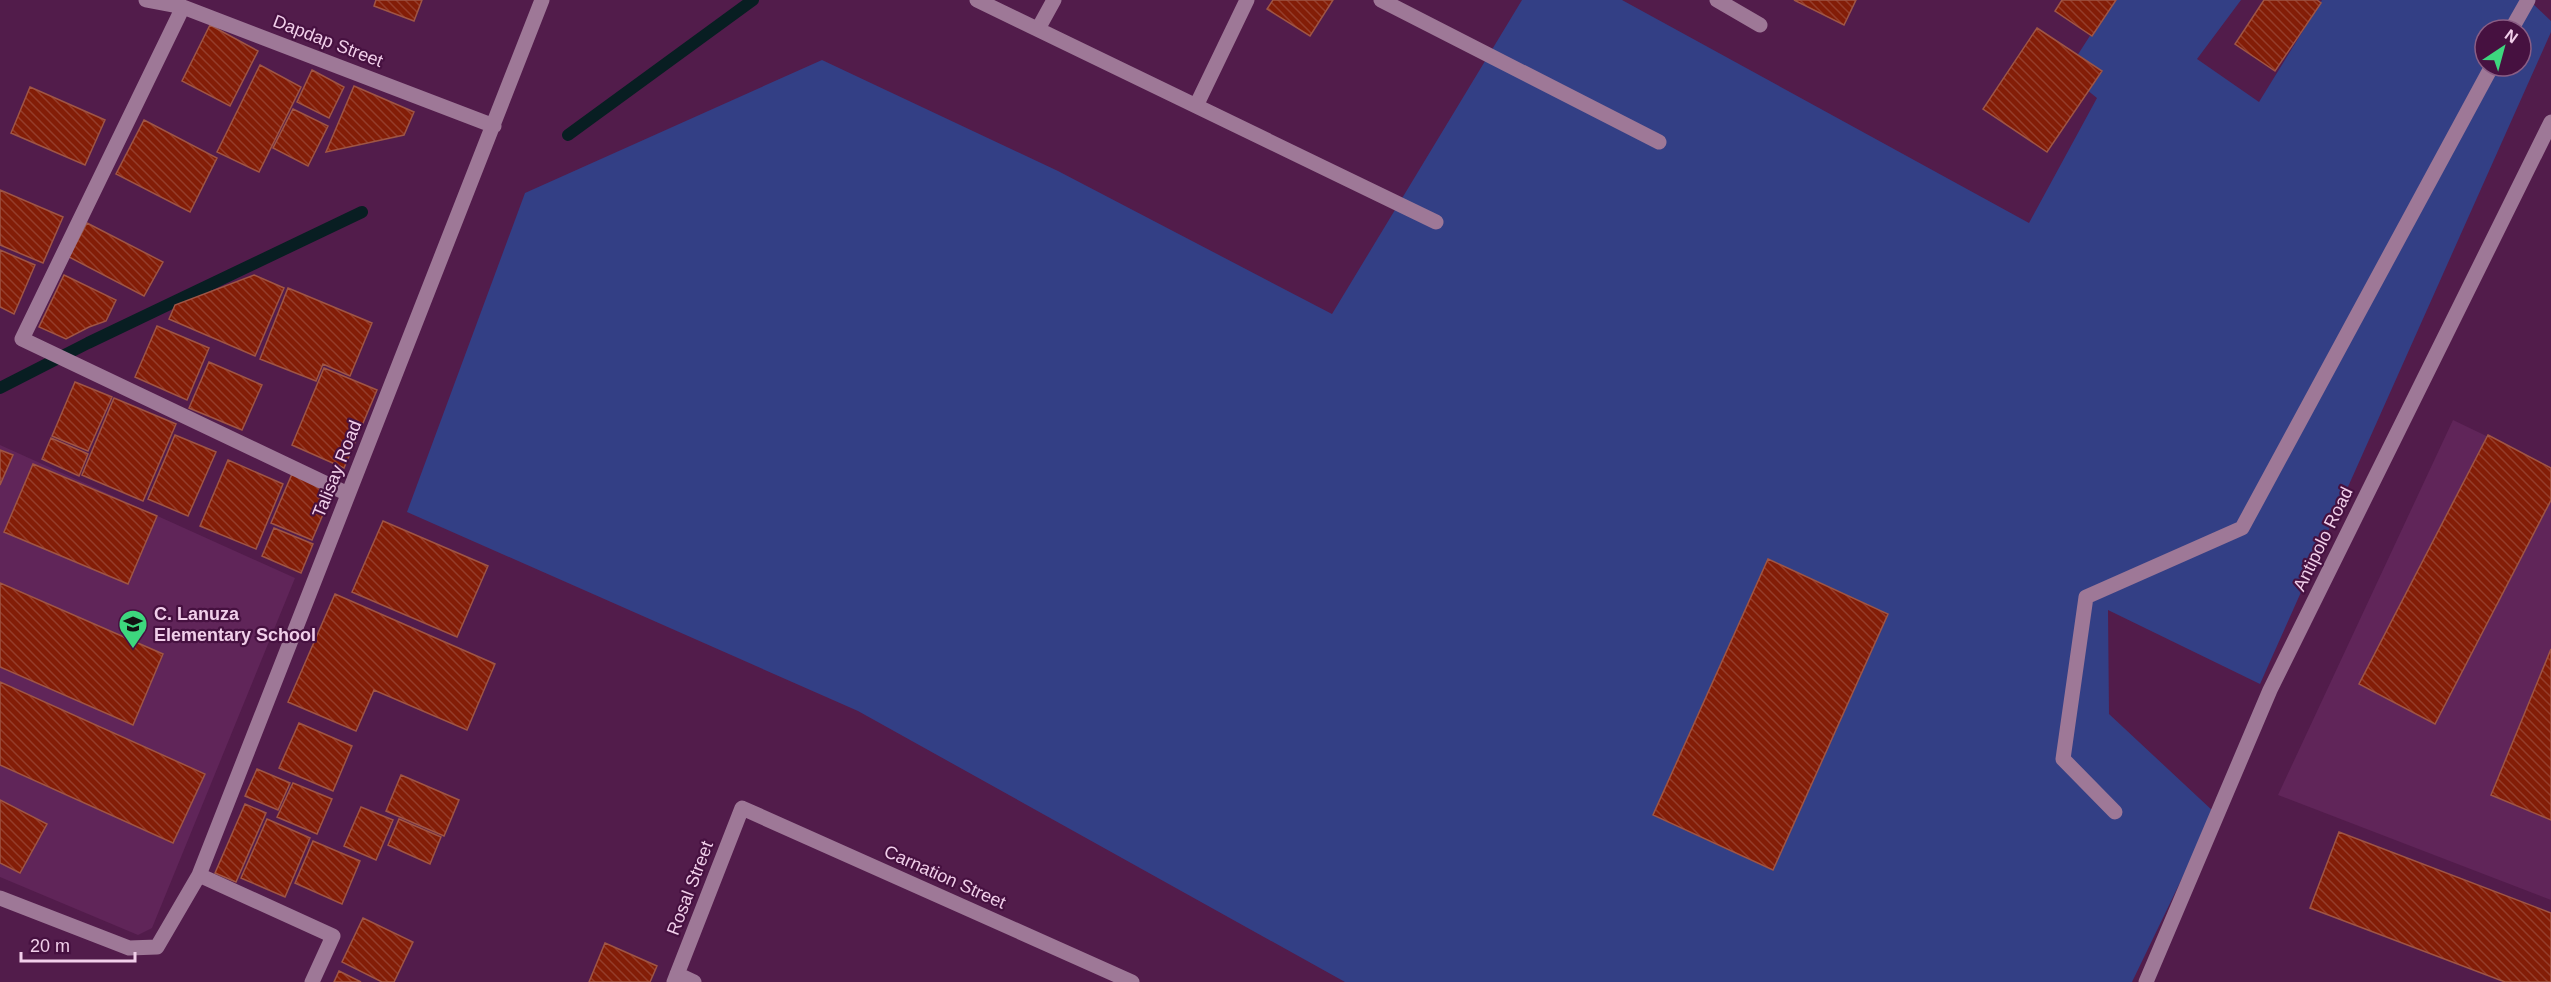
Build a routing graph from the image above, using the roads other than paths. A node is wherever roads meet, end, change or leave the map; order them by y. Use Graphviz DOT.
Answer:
graph roads {
  1 [pos="146,0"];
  2 [pos="542,0"];
  3 [pos="978,0"];
  4 [pos="1053,0"];
  5 [pos="1247,0"];
  6 [pos="1381,0"];
  7 [pos="1717,0"];
  8 [pos="2528,0"];
  9 [pos="183,7"];
  10 [pos="2518,18"];
  11 [pos="1760,25"];
  12 [pos="1038,29"];
  13 [pos="2486,78"];
  14 [pos="1196,106"];
  15 [pos="2551,122"];
  16 [pos="494,126"];
  17 [pos="1659,142"];
  18 [pos="1436,222"];
  19 [pos="348,494"];
  20 [pos="742,808"];
  21 [pos="2115,812"];
  22 [pos="199,876"];
  23 [pos="0,898"];
  24 [pos="676,978"];
  25 [pos="312,982"];
  26 [pos="694,982"];
  27 [pos="1132,982"];
  28 [pos="2146,982"];
  1 -- 9 [label="street, Dapdap Street"];
  2 -- 16 [label="street, Talisay Road"];
  3 -- 12 [label="street"];
  4 -- 12 [label="street"];
  5 -- 14 [label="street"];
  6 -- 17 [label="street"];
  7 -- 11 [label="street"];
  8 -- 10 [label="street"];
  9 -- 16 [label="street, Dapdap Street"];
  9 -- 19 [label="street"];
  12 -- 14 [label="street"];
  13 -- 21 [label="street"];
  14 -- 18 [label="street"];
  15 -- 28 [label="street, Antipolo Road"];
  16 -- 19 [label="street, Talisay Road"];
  19 -- 22 [label="street, Talisay Road"];
  20 -- 24 [label="street, Rosal Street"];
  20 -- 27 [label="street, Carnation Street"];
  22 -- 23 [label="street, Talisay Road"];
  22 -- 25 [label="street"];
  24 -- 26 [label="street"];
}
